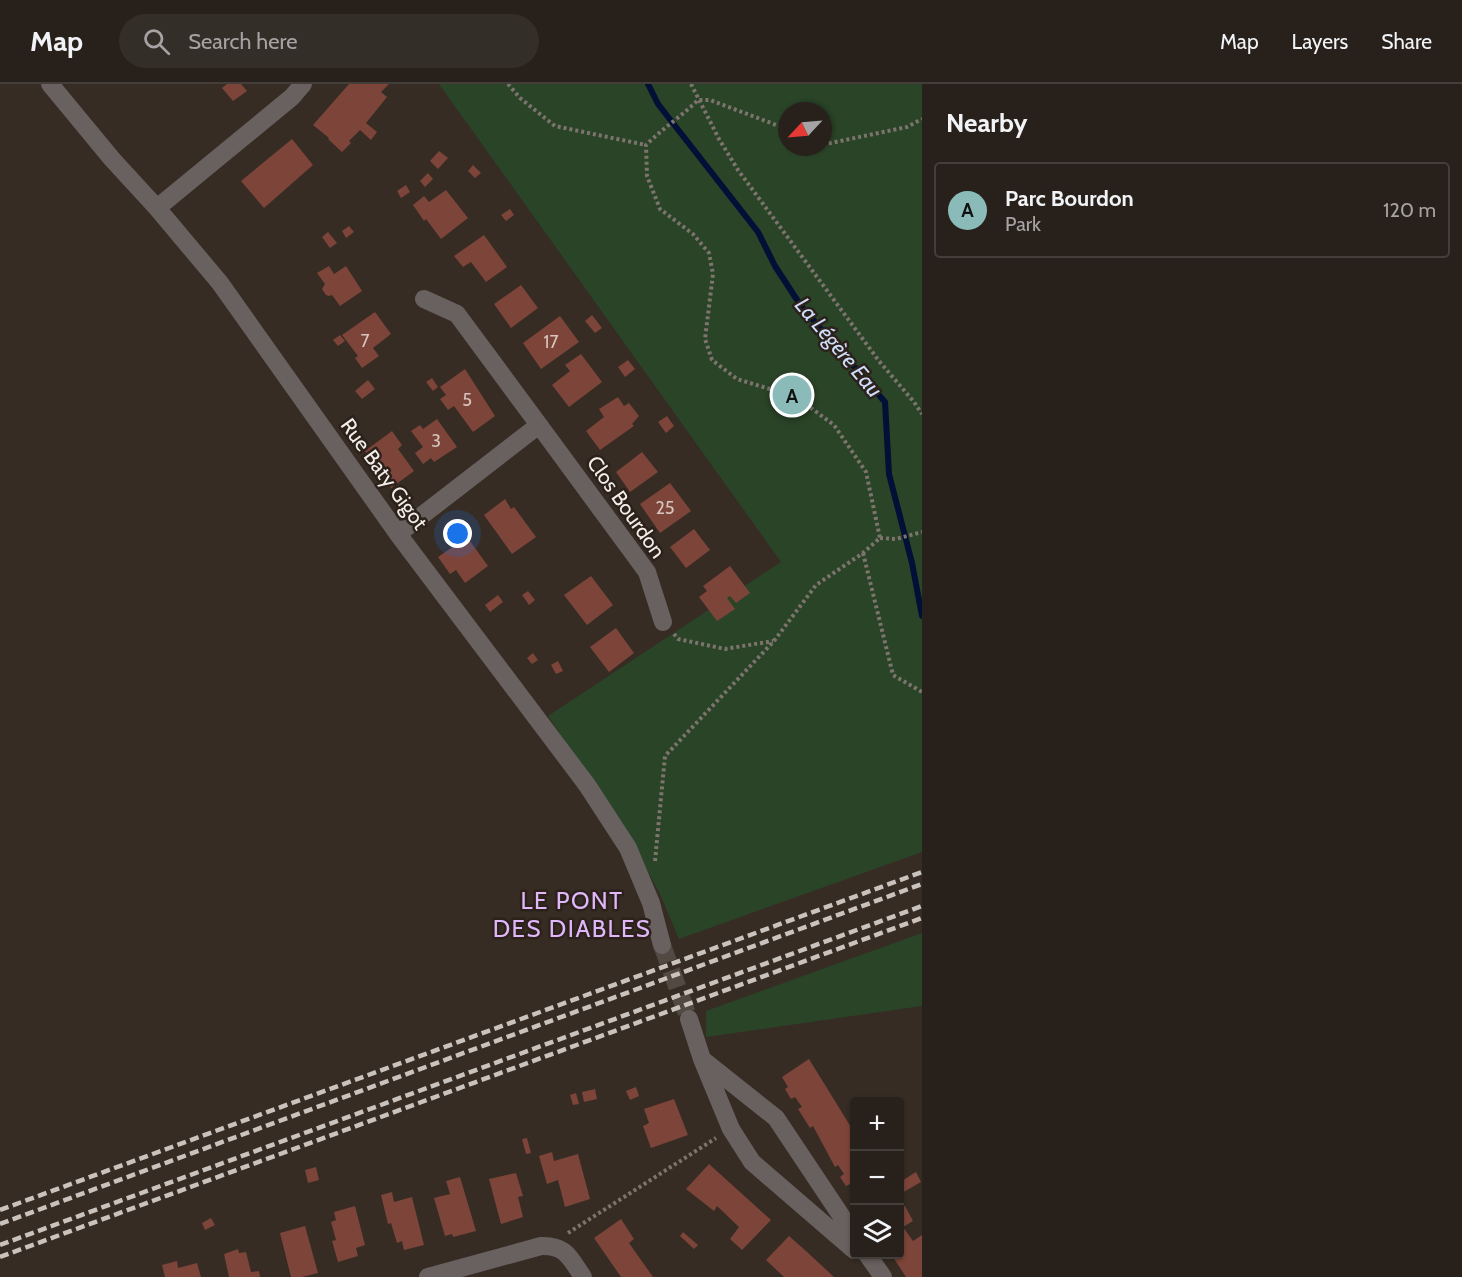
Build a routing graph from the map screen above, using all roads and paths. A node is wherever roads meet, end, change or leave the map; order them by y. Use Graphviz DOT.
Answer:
graph roads {
  1 [pos="50,84"];
  2 [pos="303,84"];
  3 [pos="508,84"];
  4 [pos="691,84"];
  5 [pos="698,100"];
  6 [pos="922,118"];
  7 [pos="778,126"];
  8 [pos="832,143"];
  9 [pos="646,145"];
  10 [pos="157,208"];
  11 [pos="424,299"];
  12 [pos="922,414"];
  13 [pos="539,425"];
  14 [pos="921,533"];
  15 [pos="398,534"];
  16 [pos="880,538"];
  17 [pos="863,553"];
  18 [pos="663,622"];
  19 [pos="774,641"];
  20 [pos="922,692"];
  21 [pos="654,870"];
  22 [pos="662,945"];
  23 [pos="689,1019"];
  24 [pos="702,1059"];
  25 [pos="714,1140"];
  26 [pos="850,1228"];
  27 [pos="554,1245"];
  28 [pos="850,1246"];
  29 [pos="865,1259"];
  30 [pos="870,1259"];
  31 [pos="880,1274"];
  32 [pos="428,1277"];
  33 [pos="582,1277"];
  1 -- 10 [label="street, Rue Baty Gigot"];
  2 -- 10 [label="street"];
  3 -- 9 [label="path"];
  4 -- 5 [label="path"];
  5 -- 7 [label="path"];
  5 -- 9 [label="path"];
  5 -- 12 [label="path"];
  6 -- 8 [label="path"];
  9 -- 16 [label="path"];
  10 -- 15 [label="street, Rue Baty Gigot"];
  11 -- 13 [label="street, Clos Bourdon"];
  13 -- 15 [label="street"];
  13 -- 18 [label="street, Clos Bourdon"];
  14 -- 16 [label="path"];
  15 -- 22 [label="street, Rue Baty Gigot"];
  16 -- 17 [label="path"];
  17 -- 19 [label="path"];
  17 -- 20 [label="path"];
  18 -- 19 [label="path"];
  19 -- 21 [label="path"];
  23 -- 24 [label="street"];
  24 -- 26 [label="street"];
  24 -- 28 [label="street"];
  25 -- 27 [label="path"];
  27 -- 32 [label="street"];
  27 -- 33 [label="street"];
  29 -- 31 [label="street"];
  30 -- 31 [label="street"];
}
